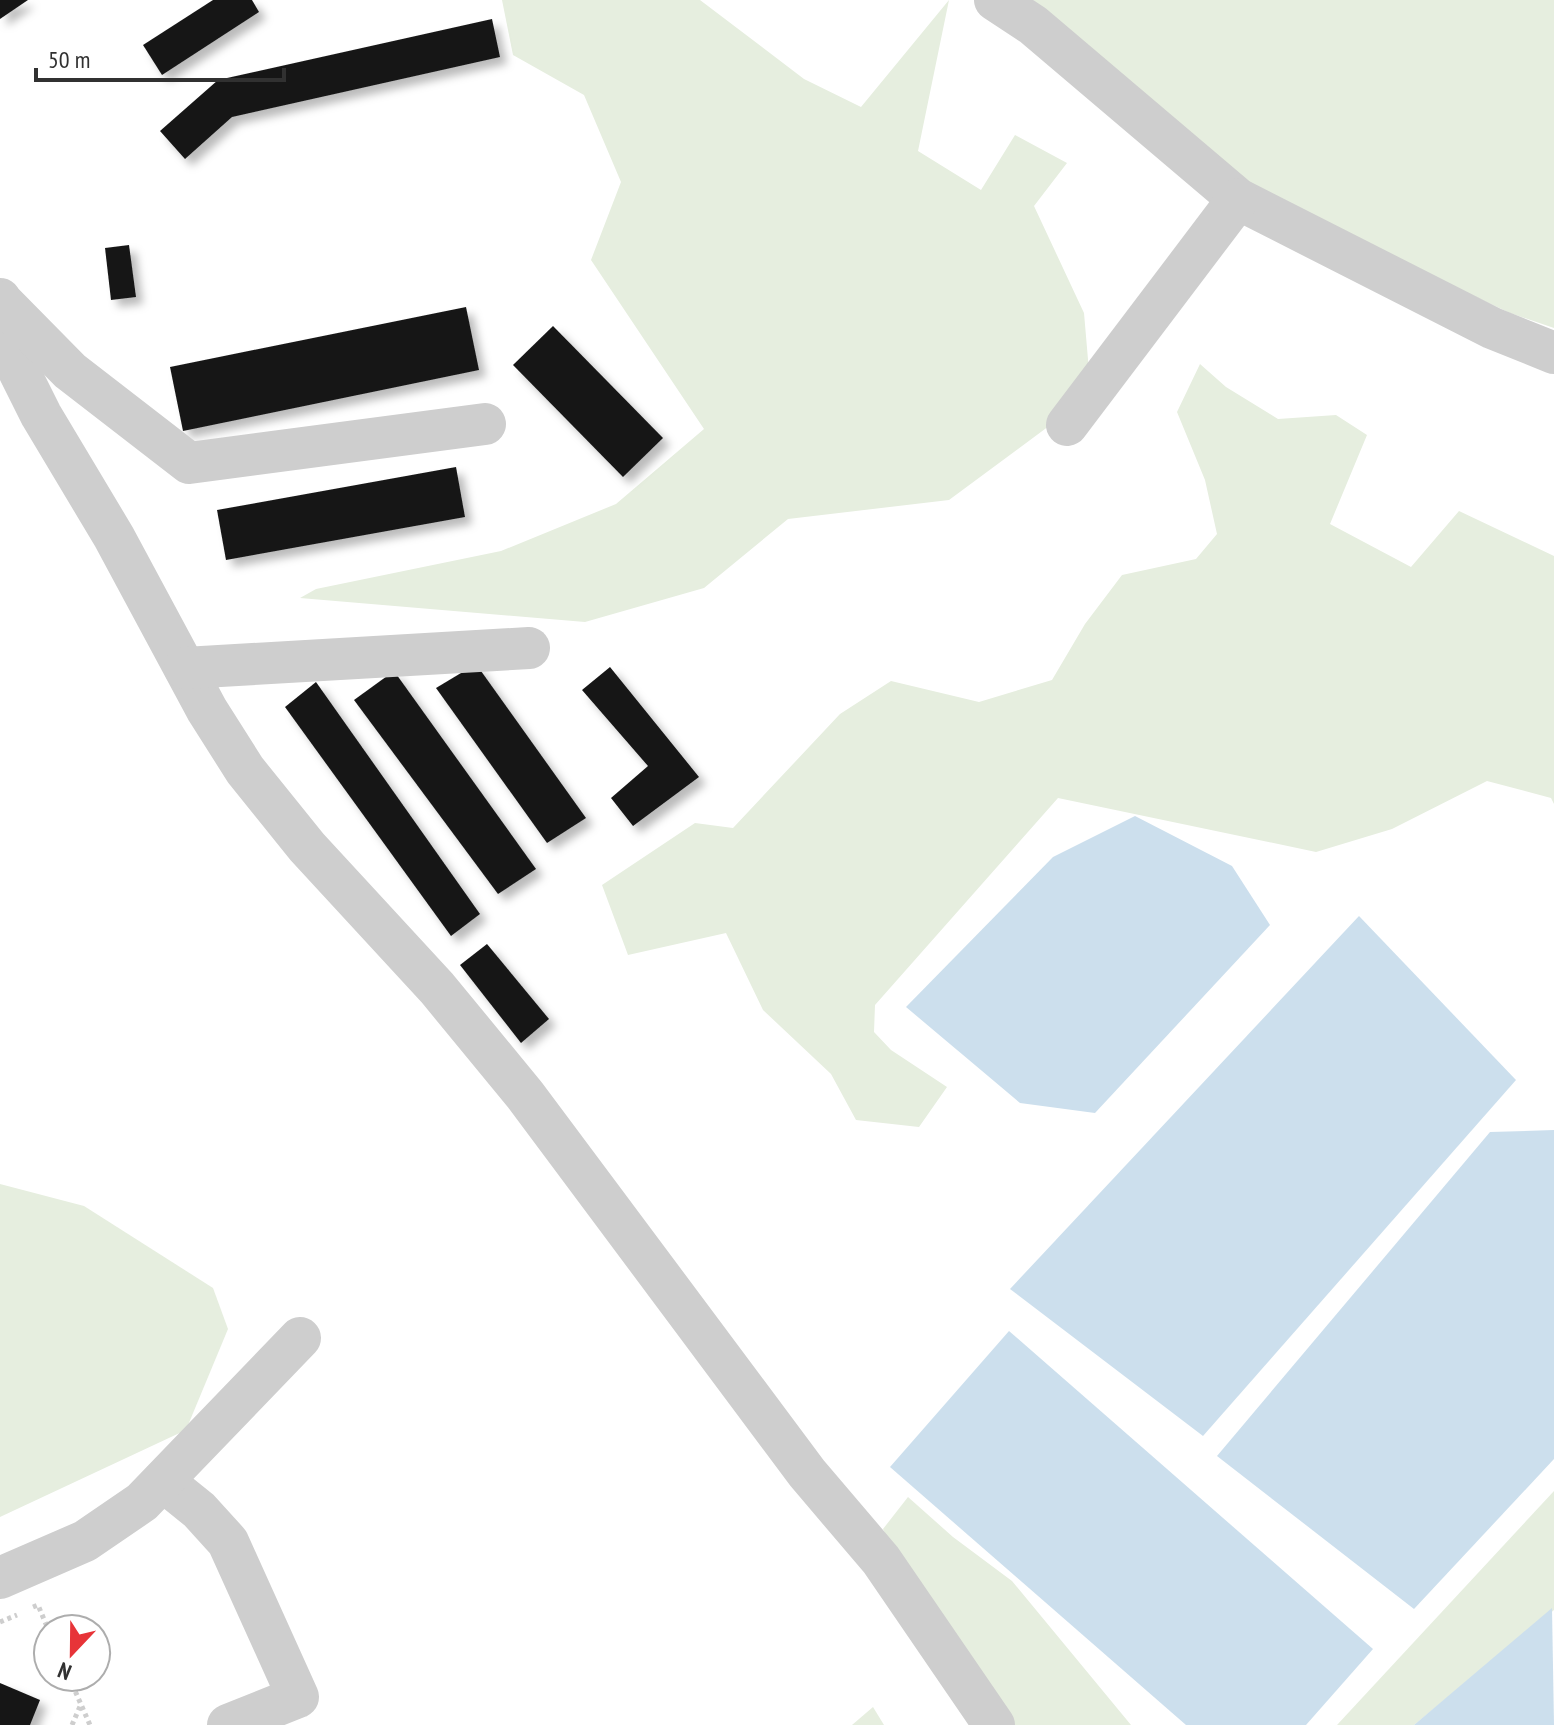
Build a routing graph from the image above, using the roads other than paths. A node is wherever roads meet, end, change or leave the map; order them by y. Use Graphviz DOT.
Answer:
graph roads {
  1 [pos="995,0"];
  2 [pos="1238,199"];
  3 [pos="1,300"];
  4 [pos="1554,353"];
  5 [pos="485,424"];
  6 [pos="1067,425"];
  7 [pos="529,648"];
  8 [pos="185,668"];
  9 [pos="300,1338"];
  10 [pos="163,1481"];
  11 [pos="0,1578"];
  12 [pos="228,1725"];
  13 [pos="994,1725"];
  1 -- 2 [label="street"];
  2 -- 4 [label="street"];
  2 -- 6 [label="street"];
  3 -- 5 [label="street"];
  3 -- 8 [label="street"];
  7 -- 8 [label="street"];
  8 -- 13 [label="street"];
  9 -- 10 [label="street"];
  10 -- 11 [label="street"];
  10 -- 12 [label="street"];
}
